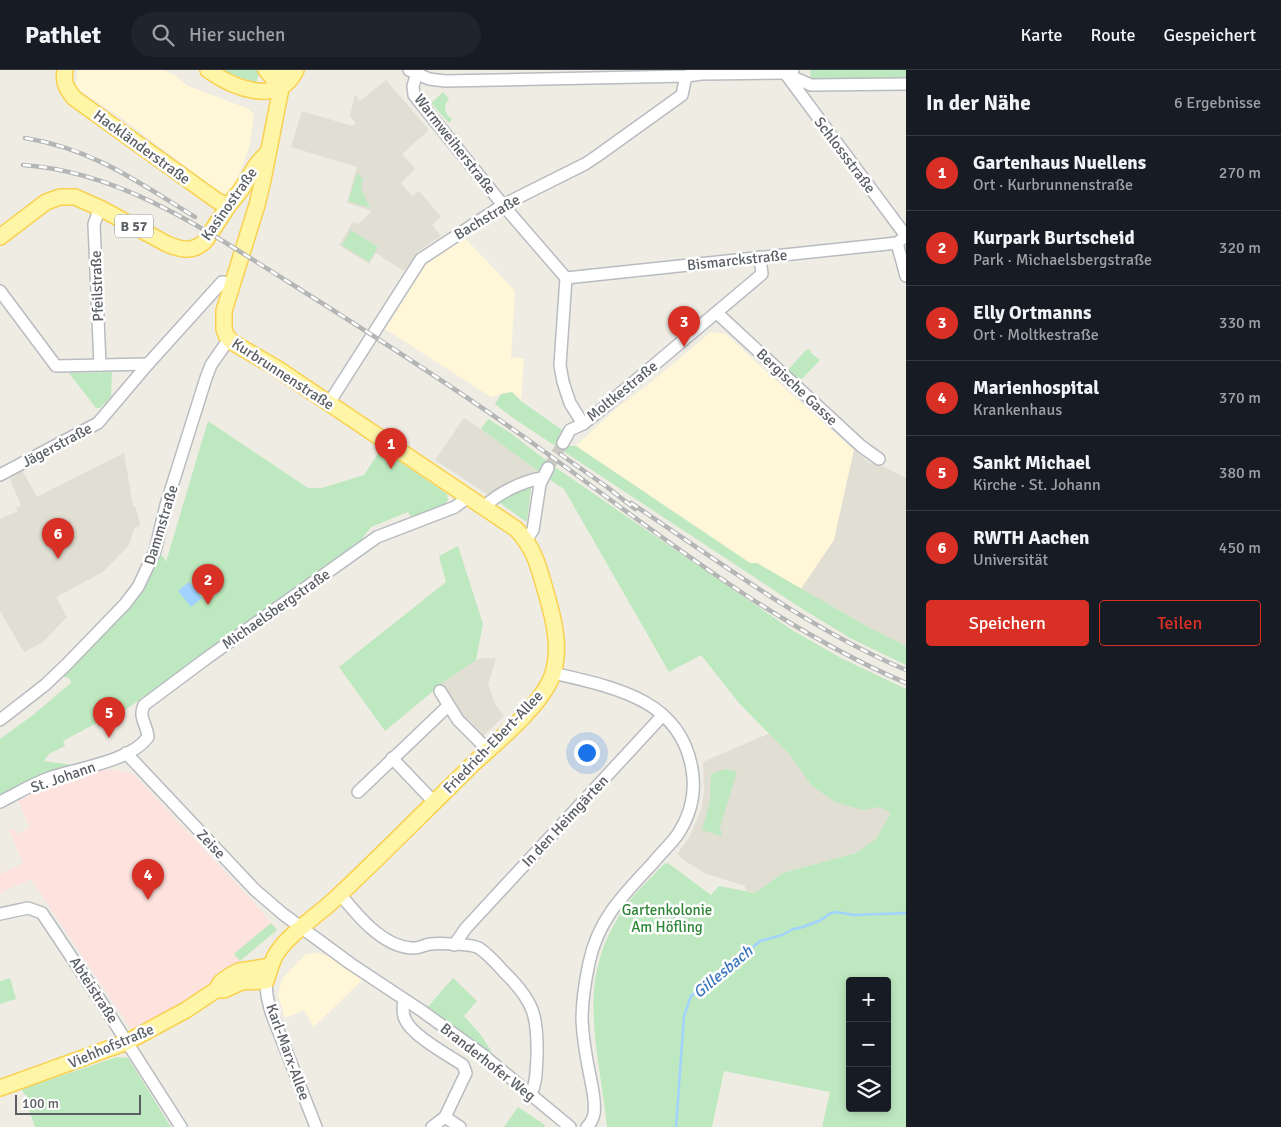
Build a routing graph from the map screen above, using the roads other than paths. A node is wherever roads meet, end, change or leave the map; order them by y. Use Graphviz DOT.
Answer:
graph roads {
  1 [pos="208,70"];
  2 [pos="266,70"];
  3 [pos="280,70"];
  4 [pos="296,70"];
  5 [pos="414,71"];
  6 [pos="786,71"];
  7 [pos="64,75"];
  8 [pos="686,76"];
  9 [pos="906,84"];
  10 [pos="281,88"];
  11 [pos="269,150"];
  12 [pos="503,205"];
  13 [pos="228,206"];
  14 [pos="100,208"];
  15 [pos="0,237"];
  16 [pos="903,238"];
  17 [pos="760,257"];
  18 [pos="906,276"];
  19 [pos="566,278"];
  20 [pos="233,284"];
  21 [pos="0,291"];
  22 [pos="717,313"];
  23 [pos="229,340"];
  24 [pos="148,364"];
  25 [pos="100,365"];
  26 [pos="329,403"];
  27 [pos="583,424"];
  28 [pos="563,443"];
  29 [pos="879,459"];
  30 [pos="0,475"];
  31 [pos="468,497"];
  32 [pos="484,507"];
  33 [pos="526,540"];
  34 [pos="553,673"];
  35 [pos="440,691"];
  36 [pos="448,706"];
  37 [pos="663,715"];
  38 [pos="0,720"];
  39 [pos="488,750"];
  40 [pos="126,753"];
  41 [pos="392,758"];
  42 [pos="358,792"];
  43 [pos="0,802"];
  44 [pos="434,802"];
  45 [pos="340,894"];
  46 [pos="0,914"];
  47 [pos="302,928"];
  48 [pos="454,945"];
  49 [pos="268,973"];
  50 [pos="404,1000"];
  51 [pos="127,1042"];
  52 [pos="0,1088"];
  53 [pos="531,1094"];
  54 [pos="445,1117"];
  55 [pos="181,1127"];
  56 [pos="316,1127"];
  57 [pos="432,1127"];
  58 [pos="460,1127"];
  59 [pos="570,1127"];
  60 [pos="588,1127"];
  1 -- 10 [label="main road"];
  2 -- 10 [label="main road"];
  3 -- 10 [label="main road, Kurbrunnenstraße"];
  4 -- 10 [label="main road, Kurbrunnenstraße"];
  5 -- 8 [label="street"];
  5 -- 12 [label="street, Warmweiherstraße"];
  6 -- 8 [label="street"];
  6 -- 9 [label="street"];
  6 -- 16 [label="street, Schlossstraße"];
  7 -- 13 [label="main road, Hackländerstraße"];
  8 -- 12 [label="street, Bachstraße"];
  10 -- 11 [label="main road, Kurbrunnenstraße / B 57"];
  11 -- 13 [label="main road, Kasinostraße / B 57"];
  11 -- 20 [label="main road, Kurbrunnenstraße"];
  12 -- 19 [label="street, Warmweiherstraße"];
  12 -- 26 [label="street, Bachstraße"];
  13 -- 14 [label="main road, Kasinostraße / B 57"];
  14 -- 15 [label="main road, Kasinostraße / B 57"];
  14 -- 25 [label="street, Pfeilstraße"];
  16 -- 17 [label="street, Bismarckstraße"];
  16 -- 18 [label="street"];
  17 -- 19 [label="street, Bismarckstraße"];
  17 -- 22 [label="street, Moltkestraße"];
  19 -- 27 [label="street"];
  20 -- 23 [label="main road, Kurbrunnenstraße"];
  20 -- 24 [label="street, Jägerstraße"];
  21 -- 25 [label="street"];
  22 -- 27 [label="street, Moltkestraße"];
  22 -- 29 [label="street, Bergische Gasse"];
  23 -- 26 [label="main road, Kurbrunnenstraße"];
  23 -- 38 [label="street, Dammstraße"];
  24 -- 25 [label="street"];
  24 -- 30 [label="street, Jägerstraße"];
  26 -- 31 [label="main road, Kurbrunnenstraße"];
  27 -- 28 [label="street, Moltkestraße"];
  31 -- 32 [label="main road, Kurbrunnenstraße"];
  31 -- 40 [label="street, Michaelsbergstraße"];
  32 -- 33 [label="main road, Kurbrunnenstraße"];
  32 -- 33 [label="street"];
  33 -- 34 [label="main road, Friedrich-Ebert-Allee"];
  34 -- 37 [label="street"];
  34 -- 39 [label="main road, Friedrich-Ebert-Allee"];
  35 -- 36 [label="street"];
  36 -- 39 [label="street"];
  36 -- 41 [label="street"];
  37 -- 48 [label="street, In den Heimgärten"];
  37 -- 60 [label="street"];
  39 -- 44 [label="main road, Friedrich-Ebert-Allee"];
  40 -- 43 [label="street, St. Johann"];
  40 -- 47 [label="street, Zeise"];
  41 -- 42 [label="street"];
  41 -- 44 [label="street"];
  44 -- 45 [label="main road, Friedrich-Ebert-Allee"];
  45 -- 47 [label="main road, Friedrich-Ebert-Allee"];
  45 -- 48 [label="street"];
  46 -- 51 [label="street, Abteistraße"];
  47 -- 49 [label="main road"];
  47 -- 50 [label="street, Branderhofer Weg"];
  48 -- 53 [label="street"];
  49 -- 51 [label="main road, Viehhofstraße"];
  49 -- 56 [label="street, Karl-Marx-Allee"];
  50 -- 53 [label="street, Branderhofer Weg"];
  50 -- 54 [label="street, Branderhofer Weg"];
  51 -- 52 [label="main road, Viehhofstraße"];
  51 -- 55 [label="street, Abteistraße"];
  53 -- 59 [label="street, Branderhofer Weg"];
  54 -- 57 [label="street"];
  54 -- 58 [label="street"];
}
